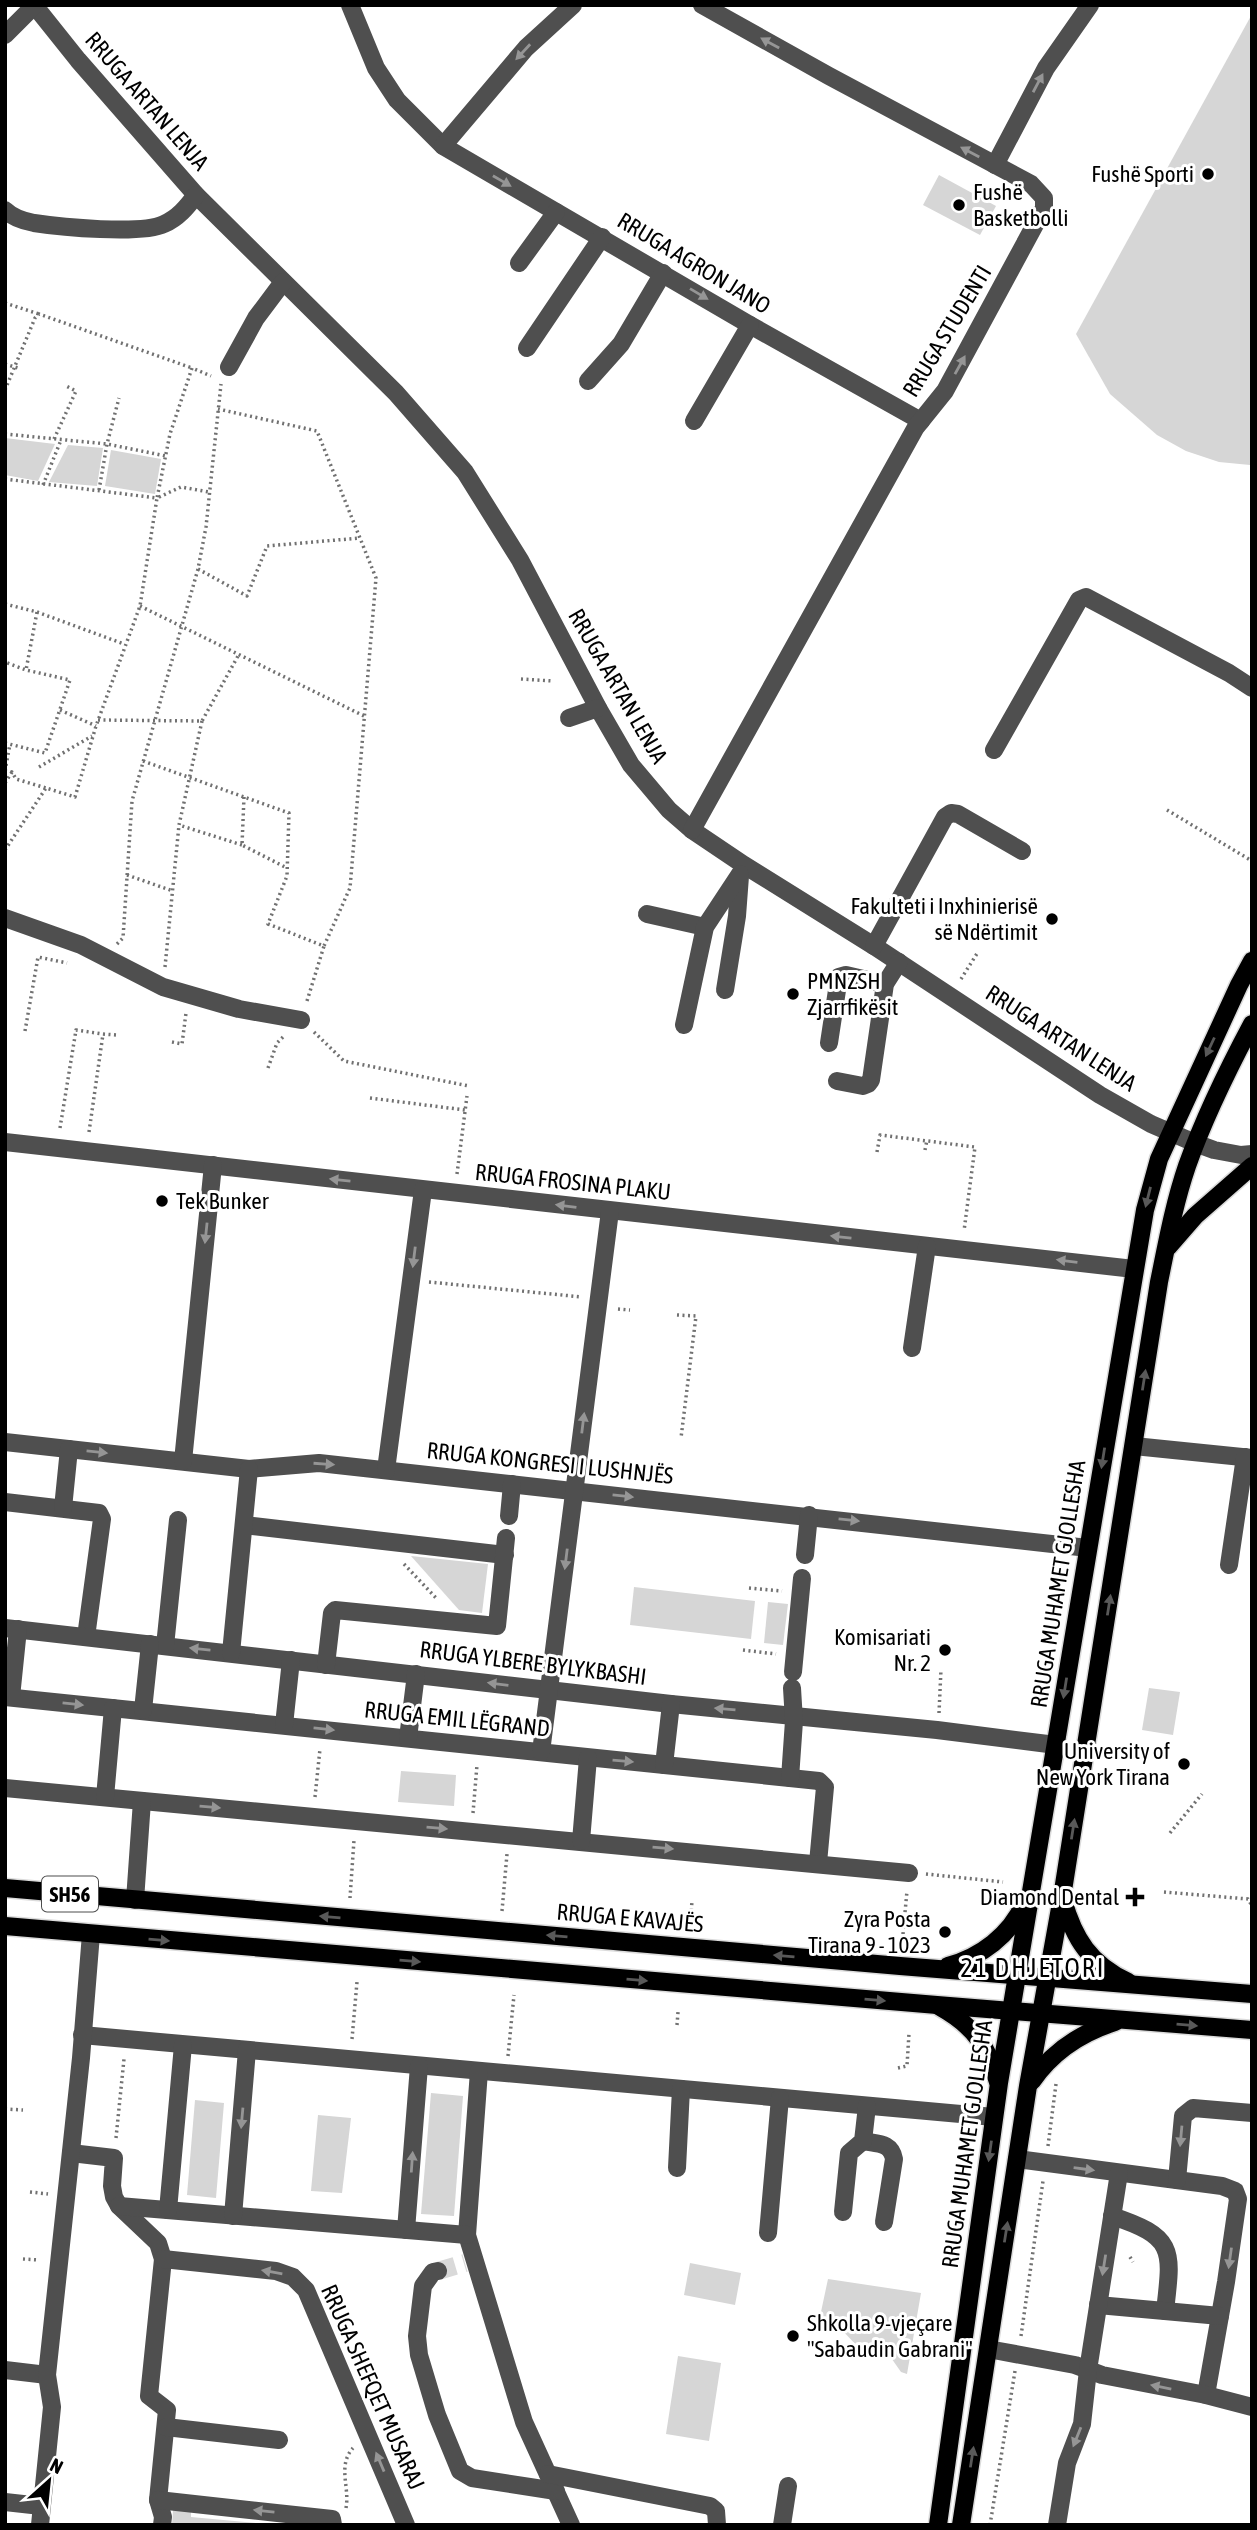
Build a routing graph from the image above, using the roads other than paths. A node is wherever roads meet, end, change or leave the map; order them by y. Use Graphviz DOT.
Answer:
graph roads {
  1 [pos="350,5"];
  2 [pos="573,5"];
  3 [pos="702,5"];
  4 [pos="1090,5"];
  5 [pos="34,6"];
  6 [pos="5,35"];
  7 [pos="443,146"];
  8 [pos="995,165"];
  9 [pos="196,195"];
  10 [pos="5,210"];
  11 [pos="556,212"];
  12 [pos="602,237"];
  13 [pos="519,263"];
  14 [pos="663,273"];
  15 [pos="283,282"];
  16 [pos="750,325"];
  17 [pos="527,348"];
  18 [pos="229,367"];
  19 [pos="588,381"];
  20 [pos="694,421"];
  21 [pos="921,421"];
  22 [pos="1252,688"];
  23 [pos="598,708"];
  24 [pos="569,718"];
  25 [pos="994,750"];
  26 [pos="692,830"];
  27 [pos="1022,851"];
  28 [pos="742,870"];
  29 [pos="647,914"];
  30 [pos="5,918"];
  31 [pos="705,927"];
  32 [pos="874,946"];
  33 [pos="1252,961"];
  34 [pos="899,962"];
  35 [pos="885,984"];
  36 [pos="725,990"];
  37 [pos="301,1020"];
  38 [pos="1252,1024"];
  39 [pos="684,1025"];
  40 [pos="829,1043"];
  41 [pos="837,1081"];
  42 [pos="1171,1133"];
  43 [pos="5,1142"];
  44 [pos="1195,1143"];
  45 [pos="1252,1154"];
  46 [pos="213,1165"];
  47 [pos="1252,1166"];
  48 [pos="423,1189"];
  49 [pos="610,1211"];
  50 [pos="927,1246"];
  51 [pos="1166,1250"];
  52 [pos="1135,1269"];
  53 [pos="912,1348"];
  54 [pos="5,1442"];
  55 [pos="1134,1446"];
  56 [pos="69,1449"];
  57 [pos="1248,1458"];
  58 [pos="183,1461"];
  59 [pos="249,1469"];
  60 [pos="386,1470"];
  61 [pos="512,1484"];
  62 [pos="575,1491"];
  63 [pos="5,1502"];
  64 [pos="63,1508"];
  65 [pos="809,1515"];
  66 [pos="509,1516"];
  67 [pos="178,1520"];
  68 [pos="244,1525"];
  69 [pos="1088,1548"];
  70 [pos="805,1555"];
  71 [pos="1229,1565"];
  72 [pos="802,1586"];
  73 [pos="11,1628"];
  74 [pos="86,1637"];
  75 [pos="157,1645"];
  76 [pos="232,1653"];
  77 [pos="291,1660"];
  78 [pos="326,1665"];
  79 [pos="416,1674"];
  80 [pos="550,1690"];
  81 [pos="8,1697"];
  82 [pos="671,1704"];
  83 [pos="113,1708"];
  84 [pos="143,1710"];
  85 [pos="793,1715"];
  86 [pos="284,1725"];
  87 [pos="408,1738"];
  88 [pos="1056,1745"];
  89 [pos="541,1752"];
  90 [pos="588,1758"];
  91 [pos="664,1765"];
  92 [pos="790,1778"];
  93 [pos="5,1788"];
  94 [pos="105,1797"];
  95 [pos="142,1801"];
  96 [pos="581,1841"];
  97 [pos="818,1863"];
  98 [pos="909,1873"];
  99 [pos="5,1888"];
  100 [pos="1030,1891"];
  101 [pos="1062,1897"];
  102 [pos="135,1900"];
  103 [pos="5,1926"];
  104 [pos="91,1934"];
  105 [pos="939,1969"];
  106 [pos="1016,1975"];
  107 [pos="1048,1978"];
  108 [pos="1134,1984"];
  109 [pos="1252,1994"];
  110 [pos="937,2005"];
  111 [pos="1011,2011"];
  112 [pos="1041,2013"];
  113 [pos="1122,2019"];
  114 [pos="1252,2030"];
  115 [pos="82,2035"];
  116 [pos="183,2045"];
  117 [pos="247,2050"];
  118 [pos="419,2066"];
  119 [pos="479,2071"];
  120 [pos="999,2083"];
  121 [pos="1028,2086"];
  122 [pos="681,2090"];
  123 [pos="780,2098"];
  124 [pos="867,2106"];
  125 [pos="1252,2113"];
  126 [pos="994,2117"];
  127 [pos="863,2141"];
  128 [pos="71,2153"];
  129 [pos="1017,2159"];
  130 [pos="677,2168"];
  131 [pos="1119,2173"];
  132 [pos="1177,2180"];
  133 [pos="119,2206"];
  134 [pos="168,2210"];
  135 [pos="843,2212"];
  136 [pos="233,2216"];
  137 [pos="1112,2216"];
  138 [pos="884,2222"];
  139 [pos="406,2230"];
  140 [pos="768,2233"];
  141 [pos="467,2235"];
  142 [pos="163,2259"];
  143 [pos="438,2271"];
  144 [pos="1098,2305"];
  145 [pos="1165,2311"];
  146 [pos="1220,2316"];
  147 [pos="988,2349"];
  148 [pos="5,2370"];
  149 [pos="1088,2370"];
  150 [pos="47,2375"];
  151 [pos="1206,2395"];
  152 [pos="1252,2407"];
  153 [pos="166,2427"];
  154 [pos="279,2440"];
  155 [pos="548,2473"];
  156 [pos="788,2486"];
  157 [pos="556,2491"];
  158 [pos="158,2500"];
  159 [pos="5,2502"];
  160 [pos="41,2506"];
  161 [pos="332,2522"];
  162 [pos="40,2525"];
  163 [pos="162,2525"];
  164 [pos="406,2525"];
  165 [pos="571,2525"];
  166 [pos="717,2525"];
  167 [pos="782,2525"];
  168 [pos="938,2525"];
  169 [pos="961,2525"];
  170 [pos="1057,2525"];
  1 -- 7 [label="street, RRUGA AGRON JANO"];
  2 -- 7 [label="street, one-way"];
  8 -- 3 [label="street, RRUGA STUDENTI, one-way"];
  8 -- 4 [label="street, one-way"];
  5 -- 6 [label="street"];
  5 -- 9 [label="street, RRUGA ARTAN LENJA"];
  7 -- 11 [label="street, RRUGA AGRON JANO, one-way"];
  21 -- 8 [label="street, RRUGA STUDENTI, one-way"];
  9 -- 10 [label="street, RRUGA ARTAN LENJA"];
  9 -- 15 [label="street, RRUGA ARTAN LENJA"];
  11 -- 12 [label="street, RRUGA AGRON JANO"];
  11 -- 13 [label="street"];
  12 -- 14 [label="street, RRUGA AGRON JANO"];
  12 -- 17 [label="street"];
  14 -- 16 [label="street, RRUGA AGRON JANO, one-way"];
  14 -- 19 [label="street"];
  15 -- 18 [label="street"];
  15 -- 23 [label="street, RRUGA ARTAN LENJA"];
  16 -- 20 [label="street"];
  16 -- 21 [label="street, RRUGA AGRON JANO"];
  21 -- 26 [label="street, RRUGA STUDENTI"];
  22 -- 25 [label="street"];
  23 -- 24 [label="street"];
  23 -- 26 [label="street, RRUGA ARTAN LENJA"];
  26 -- 28 [label="street, RRUGA ARTAN LENJA"];
  27 -- 32 [label="street"];
  28 -- 31 [label="street"];
  28 -- 32 [label="street, RRUGA ARTAN LENJA"];
  28 -- 36 [label="street"];
  29 -- 31 [label="street"];
  30 -- 37 [label="street"];
  31 -- 39 [label="street"];
  32 -- 34 [label="street, RRUGA ARTAN LENJA"];
  33 -- 42 [label="main road, RRUGA MUHAMET GJOLLESHA, one-way"];
  34 -- 35 [label="street"];
  34 -- 42 [label="street, RRUGA ARTAN LENJA"];
  35 -- 40 [label="street"];
  35 -- 41 [label="street"];
  38 -- 44 [label="main road"];
  42 -- 44 [label="street, RRUGA ARTAN LENJA"];
  42 -- 52 [label="main road, RRUGA MUHAMET GJOLLESHA, one-way"];
  43 -- 46 [label="street, RRUGA FROSINA PLAKU"];
  44 -- 45 [label="street, RRUGA ARTAN LENJA"];
  44 -- 51 [label="main road"];
  48 -- 46 [label="street, RRUGA FROSINA PLAKU, one-way"];
  46 -- 58 [label="street, one-way"];
  47 -- 51 [label="main road"];
  49 -- 48 [label="street, RRUGA FROSINA PLAKU, one-way"];
  48 -- 60 [label="street, one-way"];
  50 -- 49 [label="street, RRUGA FROSINA PLAKU, one-way"];
  62 -- 49 [label="street, one-way"];
  52 -- 50 [label="street, RRUGA FROSINA PLAKU, one-way"];
  50 -- 53 [label="street"];
  55 -- 51 [label="main road, one-way"];
  52 -- 69 [label="main road, RRUGA MUHAMET GJOLLESHA, one-way"];
  54 -- 56 [label="street, RRUGA KONGRESI I LUSHNJËS"];
  55 -- 57 [label="street"];
  101 -- 55 [label="main road, one-way"];
  56 -- 58 [label="street, RRUGA KONGRESI I LUSHNJËS, one-way"];
  56 -- 64 [label="street"];
  57 -- 71 [label="street"];
  58 -- 59 [label="street, RRUGA KONGRESI I LUSHNJËS"];
  59 -- 60 [label="street, RRUGA KONGRESI I LUSHNJËS, one-way"];
  59 -- 68 [label="street"];
  60 -- 61 [label="street, RRUGA KONGRESI I LUSHNJËS"];
  61 -- 62 [label="street, RRUGA KONGRESI I LUSHNJËS"];
  61 -- 66 [label="street"];
  62 -- 65 [label="street, RRUGA KONGRESI I LUSHNJËS, one-way"];
  62 -- 80 [label="street, one-way"];
  63 -- 64 [label="street"];
  64 -- 74 [label="street"];
  65 -- 69 [label="street, RRUGA KONGRESI I LUSHNJËS, one-way"];
  65 -- 70 [label="street"];
  67 -- 75 [label="street"];
  68 -- 76 [label="street"];
  68 -- 78 [label="street"];
  69 -- 88 [label="main road, RRUGA MUHAMET GJOLLESHA, one-way"];
  72 -- 85 [label="street"];
  73 -- 74 [label="street, RRUGA YLBERE BYLYKBASHI"];
  73 -- 81 [label="street"];
  74 -- 75 [label="street, RRUGA YLBERE BYLYKBASHI"];
  76 -- 75 [label="street, RRUGA YLBERE BYLYKBASHI, one-way"];
  75 -- 84 [label="street"];
  76 -- 77 [label="street, RRUGA YLBERE BYLYKBASHI"];
  77 -- 78 [label="street, RRUGA YLBERE BYLYKBASHI"];
  77 -- 86 [label="street"];
  78 -- 79 [label="street, RRUGA YLBERE BYLYKBASHI"];
  80 -- 79 [label="street, RRUGA YLBERE BYLYKBASHI, one-way"];
  79 -- 87 [label="street"];
  80 -- 82 [label="street, RRUGA YLBERE BYLYKBASHI"];
  80 -- 89 [label="street"];
  81 -- 83 [label="street, RRUGA EMIL LËGRAND, one-way"];
  85 -- 82 [label="street, RRUGA YLBERE BYLYKBASHI, one-way"];
  82 -- 91 [label="street"];
  83 -- 84 [label="street, RRUGA EMIL LËGRAND"];
  83 -- 94 [label="street"];
  84 -- 86 [label="street, RRUGA EMIL LËGRAND"];
  85 -- 88 [label="street, RRUGA YLBERE BYLYKBASHI"];
  85 -- 92 [label="street"];
  86 -- 87 [label="street, RRUGA EMIL LËGRAND, one-way"];
  87 -- 89 [label="street, RRUGA EMIL LËGRAND"];
  88 -- 100 [label="main road, RRUGA MUHAMET GJOLLESHA"];
  89 -- 90 [label="street, RRUGA EMIL LËGRAND"];
  90 -- 91 [label="street, RRUGA EMIL LËGRAND, one-way"];
  90 -- 96 [label="street"];
  91 -- 92 [label="street, RRUGA EMIL LËGRAND"];
  92 -- 97 [label="street, RRUGA EMIL LËGRAND"];
  93 -- 94 [label="street"];
  94 -- 95 [label="street"];
  95 -- 96 [label="street, one-way"];
  95 -- 102 [label="street"];
  96 -- 97 [label="street, one-way"];
  97 -- 98 [label="street"];
  99 -- 102 [label="main road, RRUGA E KAVAJËS / SH56"];
  100 -- 105 [label="main road"];
  100 -- 106 [label="main road, RRUGA MUHAMET GJOLLESHA"];
  101 -- 107 [label="main road"];
  101 -- 108 [label="main road"];
  105 -- 102 [label="main road, RRUGA E KAVAJËS, one-way"];
  103 -- 104 [label="main road, SH56"];
  104 -- 110 [label="main road, one-way"];
  104 -- 115 [label="street"];
  105 -- 106 [label="main road, RRUGA E KAVAJËS"];
  106 -- 107 [label="main road, RRUGA E KAVAJËS"];
  106 -- 111 [label="main road, RRUGA MUHAMET GJOLLESHA"];
  107 -- 108 [label="main road, RRUGA E KAVAJËS"];
  107 -- 112 [label="main road"];
  108 -- 109 [label="main road, RRUGA E KAVAJËS"];
  110 -- 111 [label="main road"];
  110 -- 120 [label="main road"];
  111 -- 112 [label="main road"];
  111 -- 120 [label="main road, RRUGA MUHAMET GJOLLESHA"];
  112 -- 113 [label="main road"];
  112 -- 121 [label="main road"];
  113 -- 114 [label="main road, one-way"];
  113 -- 121 [label="main road"];
  115 -- 116 [label="street"];
  115 -- 128 [label="street"];
  116 -- 117 [label="street"];
  116 -- 134 [label="street"];
  117 -- 118 [label="street"];
  117 -- 136 [label="street, one-way"];
  118 -- 119 [label="street"];
  139 -- 118 [label="street, one-way"];
  119 -- 122 [label="street"];
  119 -- 141 [label="street"];
  120 -- 126 [label="main road, RRUGA MUHAMET GJOLLESHA"];
  121 -- 129 [label="main road"];
  122 -- 123 [label="street"];
  122 -- 130 [label="street"];
  123 -- 124 [label="street"];
  123 -- 140 [label="street"];
  124 -- 126 [label="street"];
  124 -- 127 [label="street"];
  125 -- 132 [label="street, one-way"];
  126 -- 168 [label="main road, RRUGA MUHAMET GJOLLESHA, one-way"];
  127 -- 135 [label="street"];
  127 -- 138 [label="street"];
  128 -- 133 [label="street"];
  128 -- 150 [label="street"];
  129 -- 131 [label="street, one-way"];
  147 -- 129 [label="main road, one-way"];
  131 -- 132 [label="street"];
  131 -- 137 [label="street"];
  132 -- 146 [label="street, one-way"];
  133 -- 134 [label="street"];
  133 -- 142 [label="street"];
  134 -- 136 [label="street"];
  136 -- 139 [label="street"];
  137 -- 144 [label="street, one-way"];
  137 -- 145 [label="street"];
  139 -- 141 [label="street"];
  141 -- 155 [label="street"];
  142 -- 153 [label="street"];
  164 -- 142 [label="street, RRUGA SHEFQET MUSARAJ, one-way"];
  143 -- 157 [label="street"];
  144 -- 145 [label="street"];
  144 -- 149 [label="street"];
  145 -- 146 [label="street"];
  146 -- 151 [label="street"];
  147 -- 149 [label="street"];
  169 -- 147 [label="main road, one-way"];
  148 -- 150 [label="street"];
  151 -- 149 [label="street, one-way"];
  149 -- 170 [label="street, one-way"];
  150 -- 160 [label="street"];
  151 -- 152 [label="street"];
  153 -- 154 [label="street"];
  153 -- 158 [label="street"];
  155 -- 157 [label="street"];
  155 -- 166 [label="street"];
  156 -- 167 [label="street"];
  157 -- 165 [label="street"];
  161 -- 158 [label="street, one-way"];
  158 -- 163 [label="street"];
  159 -- 160 [label="street"];
  160 -- 162 [label="street"];
}
